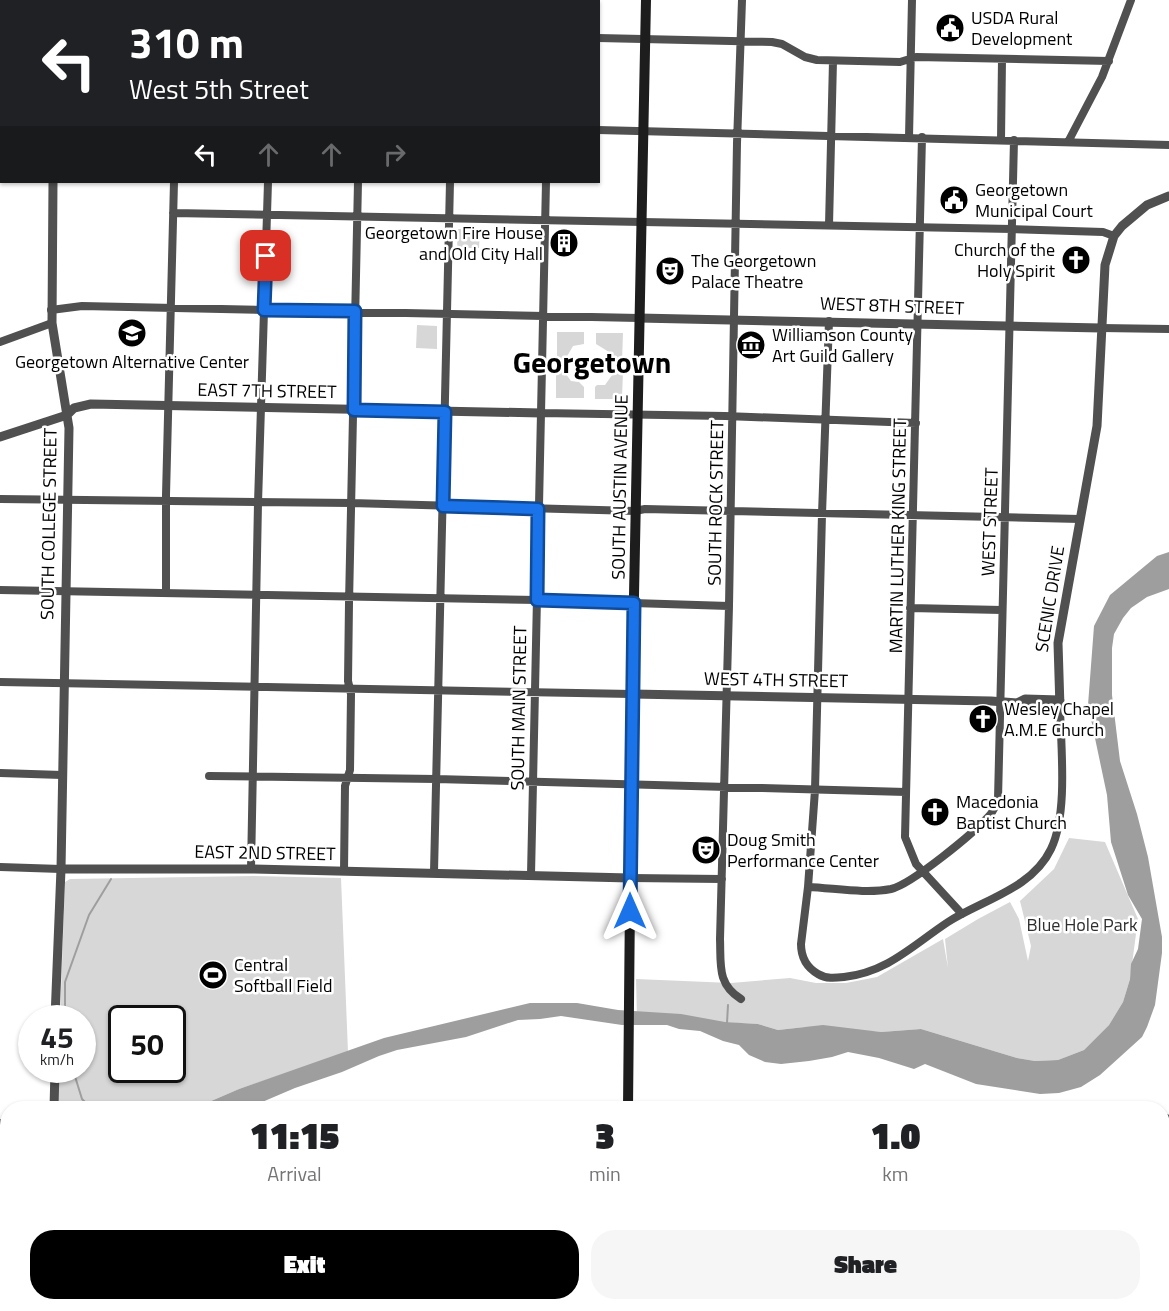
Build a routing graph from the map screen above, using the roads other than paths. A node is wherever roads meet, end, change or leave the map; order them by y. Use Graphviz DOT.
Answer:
graph roads {
  1 [pos="646,0"];
  2 [pos="742,0"];
  3 [pos="912,0"];
  4 [pos="1131,0"];
  5 [pos="600,38"];
  6 [pos="645,38"];
  7 [pos="741,41"];
  8 [pos="910,58"];
  9 [pos="1002,59"];
  10 [pos="833,61"];
  11 [pos="1109,61"];
  12 [pos="600,130"];
  13 [pos="644,131"];
  14 [pos="738,134"];
  15 [pos="831,136"];
  16 [pos="909,137"];
  17 [pos="922,137"];
  18 [pos="1001,140"];
  19 [pos="1014,140"];
  20 [pos="1068,142"];
  21 [pos="1169,145"];
  22 [pos="53,183"];
  23 [pos="174,183"];
  24 [pos="268,183"];
  25 [pos="358,183"];
  26 [pos="450,183"];
  27 [pos="546,183"];
  28 [pos="1169,196"];
  29 [pos="173,213"];
  30 [pos="267,213"];
  31 [pos="357,216"];
  32 [pos="449,218"];
  33 [pos="545,221"];
  34 [pos="642,223"];
  35 [pos="736,224"];
  36 [pos="829,225"];
  37 [pos="921,227"];
  38 [pos="1012,229"];
  39 [pos="1114,236"];
  40 [pos="170,308"];
  41 [pos="51,310"];
  42 [pos="264,310"];
  43 [pos="355,311"];
  44 [pos="447,313"];
  45 [pos="543,315"];
  46 [pos="639,318"];
  47 [pos="734,319"];
  48 [pos="829,321"];
  49 [pos="52,323"];
  50 [pos="918,323"];
  51 [pos="1010,326"];
  52 [pos="1101,328"];
  53 [pos="1169,329"];
  54 [pos="0,342"];
  55 [pos="168,406"];
  56 [pos="261,408"];
  57 [pos="354,410"];
  58 [pos="445,412"];
  59 [pos="541,413"];
  60 [pos="638,414"];
  61 [pos="67,416"];
  62 [pos="732,417"];
  63 [pos="825,421"];
  64 [pos="915,423"];
  65 [pos="0,437"];
  66 [pos="0,499"];
  67 [pos="68,499"];
  68 [pos="167,501"];
  69 [pos="258,503"];
  70 [pos="351,503"];
  71 [pos="443,506"];
  72 [pos="538,509"];
  73 [pos="635,511"];
  74 [pos="731,512"];
  75 [pos="822,514"];
  76 [pos="913,516"];
  77 [pos="1005,518"];
  78 [pos="1080,519"];
  79 [pos="0,590"];
  80 [pos="65,592"];
  81 [pos="166,593"];
  82 [pos="257,596"];
  83 [pos="349,597"];
  84 [pos="440,599"];
  85 [pos="537,600"];
  86 [pos="634,603"];
  87 [pos="729,606"];
  88 [pos="910,608"];
  89 [pos="1002,610"];
  90 [pos="0,682"];
  91 [pos="64,682"];
  92 [pos="255,686"];
  93 [pos="350,688"];
  94 [pos="438,689"];
  95 [pos="535,692"];
  96 [pos="632,694"];
  97 [pos="725,696"];
  98 [pos="818,698"];
  99 [pos="908,699"];
  100 [pos="1000,703"];
  101 [pos="1060,704"];
  102 [pos="0,773"];
  103 [pos="62,775"];
  104 [pos="209,776"];
  105 [pos="254,777"];
  106 [pos="348,778"];
  107 [pos="436,779"];
  108 [pos="533,782"];
  109 [pos="632,784"];
  110 [pos="724,787"];
  111 [pos="815,790"];
  112 [pos="906,792"];
  113 [pos="0,867"];
  114 [pos="61,869"];
  115 [pos="251,869"];
  116 [pos="344,871"];
  117 [pos="434,872"];
  118 [pos="924,872"];
  119 [pos="531,876"];
  120 [pos="630,878"];
  121 [pos="722,879"];
  122 [pos="808,887"];
  123 [pos="962,914"];
  124 [pos="741,999"];
  125 [pos="56,1005"];
  126 [pos="55,1083"];
  127 [pos="54,1101"];
  128 [pos="629,1101"];
  1 -- 6 [label="main road, SOUTH AUSTIN AVENUE"];
  2 -- 7 [label="street, SOUTH ROCK STREET"];
  3 -- 8 [label="street"];
  4 -- 11 [label="street"];
  5 -- 6 [label="street"];
  6 -- 7 [label="street"];
  6 -- 13 [label="main road, SOUTH AUSTIN AVENUE"];
  7 -- 10 [label="street"];
  7 -- 14 [label="street, SOUTH ROCK STREET"];
  8 -- 9 [label="street"];
  8 -- 10 [label="street"];
  8 -- 16 [label="street"];
  9 -- 11 [label="street"];
  9 -- 18 [label="street"];
  10 -- 15 [label="street"];
  11 -- 20 [label="street"];
  12 -- 13 [label="street"];
  13 -- 14 [label="street"];
  13 -- 34 [label="main road, SOUTH AUSTIN AVENUE"];
  14 -- 15 [label="street"];
  14 -- 35 [label="street, SOUTH ROCK STREET"];
  15 -- 16 [label="street"];
  15 -- 36 [label="street"];
  16 -- 17 [label="street"];
  17 -- 18 [label="street"];
  17 -- 37 [label="street, MARTIN LUTHER KING STREET"];
  18 -- 19 [label="street"];
  19 -- 20 [label="street"];
  19 -- 38 [label="street, WEST STREET"];
  20 -- 21 [label="street"];
  22 -- 41 [label="street, SOUTH COLLEGE STREET"];
  23 -- 29 [label="street"];
  24 -- 30 [label="street"];
  25 -- 31 [label="street"];
  26 -- 32 [label="street"];
  27 -- 33 [label="street, SOUTH MAIN STREET"];
  28 -- 39 [label="street, SCENIC DRIVE"];
  29 -- 30 [label="street"];
  29 -- 40 [label="street"];
  30 -- 31 [label="street"];
  30 -- 42 [label="street"];
  31 -- 32 [label="street"];
  31 -- 43 [label="street"];
  32 -- 33 [label="street"];
  32 -- 44 [label="street"];
  33 -- 34 [label="street"];
  33 -- 45 [label="street, SOUTH MAIN STREET"];
  34 -- 35 [label="street"];
  34 -- 46 [label="main road, SOUTH AUSTIN AVENUE"];
  35 -- 36 [label="street"];
  35 -- 47 [label="street, SOUTH ROCK STREET"];
  36 -- 37 [label="street"];
  37 -- 38 [label="street"];
  37 -- 50 [label="street, MARTIN LUTHER KING STREET"];
  38 -- 39 [label="street"];
  38 -- 51 [label="street, WEST STREET"];
  39 -- 52 [label="street, SCENIC DRIVE"];
  40 -- 41 [label="street, WEST 8TH STREET"];
  40 -- 42 [label="street, WEST 8TH STREET"];
  40 -- 55 [label="street"];
  41 -- 49 [label="street, SOUTH COLLEGE STREET"];
  42 -- 43 [label="street, WEST 8TH STREET"];
  42 -- 56 [label="street"];
  43 -- 44 [label="street, WEST 8TH STREET"];
  43 -- 57 [label="street"];
  44 -- 45 [label="street, WEST 8TH STREET"];
  44 -- 58 [label="street"];
  45 -- 46 [label="street, WEST 8TH STREET"];
  45 -- 59 [label="street, SOUTH MAIN STREET"];
  46 -- 47 [label="street, WEST 8TH STREET"];
  46 -- 60 [label="main road, SOUTH AUSTIN AVENUE"];
  47 -- 48 [label="street, WEST 8TH STREET"];
  47 -- 62 [label="street, SOUTH ROCK STREET"];
  48 -- 50 [label="street, WEST 8TH STREET"];
  48 -- 63 [label="street, SCENIC DRIVE"];
  49 -- 54 [label="street"];
  49 -- 61 [label="street, SOUTH COLLEGE STREET"];
  50 -- 51 [label="street, WEST 8TH STREET"];
  50 -- 64 [label="street, MARTIN LUTHER KING STREET"];
  51 -- 52 [label="street, WEST 8TH STREET"];
  51 -- 77 [label="street, WEST STREET"];
  52 -- 53 [label="street, WEST 8TH STREET"];
  52 -- 78 [label="street, SCENIC DRIVE"];
  55 -- 56 [label="street, EAST 7TH STREET"];
  55 -- 61 [label="street, EAST 7TH STREET"];
  55 -- 68 [label="street"];
  56 -- 57 [label="street, EAST 7TH STREET"];
  56 -- 69 [label="street"];
  57 -- 58 [label="street, EAST 7TH STREET"];
  57 -- 70 [label="street"];
  58 -- 59 [label="street, EAST 7TH STREET"];
  58 -- 71 [label="street"];
  59 -- 60 [label="street"];
  59 -- 72 [label="street, SOUTH MAIN STREET"];
  60 -- 62 [label="street"];
  60 -- 73 [label="main road, SOUTH AUSTIN AVENUE"];
  61 -- 65 [label="street, EAST 7TH STREET"];
  61 -- 67 [label="street, SOUTH COLLEGE STREET"];
  62 -- 63 [label="street"];
  62 -- 74 [label="street, SOUTH ROCK STREET"];
  63 -- 64 [label="street"];
  63 -- 75 [label="street, SCENIC DRIVE"];
  64 -- 76 [label="street, MARTIN LUTHER KING STREET"];
  66 -- 67 [label="street"];
  67 -- 68 [label="street"];
  67 -- 80 [label="street, SOUTH COLLEGE STREET"];
  68 -- 69 [label="street"];
  68 -- 81 [label="street"];
  69 -- 70 [label="street"];
  69 -- 82 [label="street"];
  70 -- 71 [label="street"];
  70 -- 83 [label="street"];
  71 -- 72 [label="street"];
  71 -- 84 [label="street"];
  72 -- 73 [label="street"];
  72 -- 85 [label="street, SOUTH MAIN STREET"];
  73 -- 74 [label="street"];
  73 -- 86 [label="main road, SOUTH AUSTIN AVENUE"];
  74 -- 75 [label="street"];
  74 -- 87 [label="street, SOUTH ROCK STREET"];
  75 -- 76 [label="street"];
  75 -- 98 [label="street, SCENIC DRIVE"];
  76 -- 77 [label="street"];
  76 -- 88 [label="street, MARTIN LUTHER KING STREET"];
  77 -- 78 [label="street"];
  77 -- 89 [label="street, WEST STREET"];
  78 -- 101 [label="street, SCENIC DRIVE"];
  79 -- 80 [label="street"];
  80 -- 81 [label="street"];
  80 -- 91 [label="street, SOUTH COLLEGE STREET"];
  81 -- 82 [label="street"];
  82 -- 83 [label="street"];
  82 -- 92 [label="street"];
  83 -- 84 [label="street"];
  83 -- 93 [label="street"];
  84 -- 85 [label="street"];
  84 -- 94 [label="street"];
  85 -- 86 [label="street"];
  85 -- 95 [label="street, SOUTH MAIN STREET"];
  86 -- 87 [label="street"];
  86 -- 96 [label="main road, SOUTH AUSTIN AVENUE"];
  87 -- 97 [label="street, SOUTH ROCK STREET"];
  88 -- 89 [label="street"];
  88 -- 99 [label="street, MARTIN LUTHER KING STREET"];
  89 -- 100 [label="street, WEST STREET"];
  90 -- 91 [label="street, WEST 4TH STREET"];
  91 -- 92 [label="street, WEST 4TH STREET"];
  91 -- 103 [label="street, SOUTH COLLEGE STREET"];
  92 -- 93 [label="street, WEST 4TH STREET"];
  92 -- 105 [label="street"];
  93 -- 94 [label="street, WEST 4TH STREET"];
  93 -- 106 [label="street"];
  94 -- 95 [label="street, WEST 4TH STREET"];
  94 -- 107 [label="street"];
  95 -- 96 [label="street, WEST 4TH STREET"];
  95 -- 108 [label="street, SOUTH MAIN STREET"];
  96 -- 97 [label="street, WEST 4TH STREET"];
  96 -- 109 [label="main road, SOUTH AUSTIN AVENUE"];
  97 -- 98 [label="street, WEST 4TH STREET"];
  97 -- 110 [label="street, SOUTH ROCK STREET"];
  98 -- 99 [label="street, WEST 4TH STREET"];
  98 -- 111 [label="street, SCENIC DRIVE"];
  99 -- 100 [label="street, WEST 4TH STREET"];
  99 -- 112 [label="street, MARTIN LUTHER KING STREET"];
  100 -- 101 [label="street, WEST 4TH STREET"];
  100 -- 118 [label="street, WEST STREET"];
  101 -- 123 [label="street, SCENIC DRIVE"];
  102 -- 103 [label="street"];
  103 -- 114 [label="street, SOUTH COLLEGE STREET"];
  104 -- 105 [label="street"];
  105 -- 106 [label="street"];
  105 -- 115 [label="street"];
  106 -- 107 [label="street"];
  106 -- 116 [label="street"];
  107 -- 108 [label="street"];
  107 -- 117 [label="street"];
  108 -- 109 [label="street"];
  108 -- 119 [label="street, SOUTH MAIN STREET"];
  109 -- 110 [label="street"];
  109 -- 120 [label="main road, SOUTH AUSTIN AVENUE"];
  110 -- 111 [label="street"];
  110 -- 121 [label="street, SOUTH ROCK STREET"];
  111 -- 112 [label="street"];
  111 -- 122 [label="street, SCENIC DRIVE"];
  112 -- 118 [label="street, MARTIN LUTHER KING STREET"];
  113 -- 114 [label="street, EAST 2ND STREET"];
  114 -- 115 [label="street, EAST 2ND STREET"];
  114 -- 125 [label="street, SOUTH COLLEGE STREET"];
  115 -- 116 [label="street, EAST 2ND STREET"];
  116 -- 117 [label="street, EAST 2ND STREET"];
  117 -- 119 [label="street, EAST 2ND STREET"];
  118 -- 122 [label="street, WEST STREET"];
  118 -- 123 [label="street, MARTIN LUTHER KING STREET"];
  119 -- 120 [label="street, EAST 2ND STREET"];
  120 -- 121 [label="street"];
  120 -- 128 [label="main road, SOUTH AUSTIN AVENUE"];
  121 -- 124 [label="street, SOUTH ROCK STREET"];
  122 -- 123 [label="street, SCENIC DRIVE"];
  126 -- 127 [label="street"];
}
